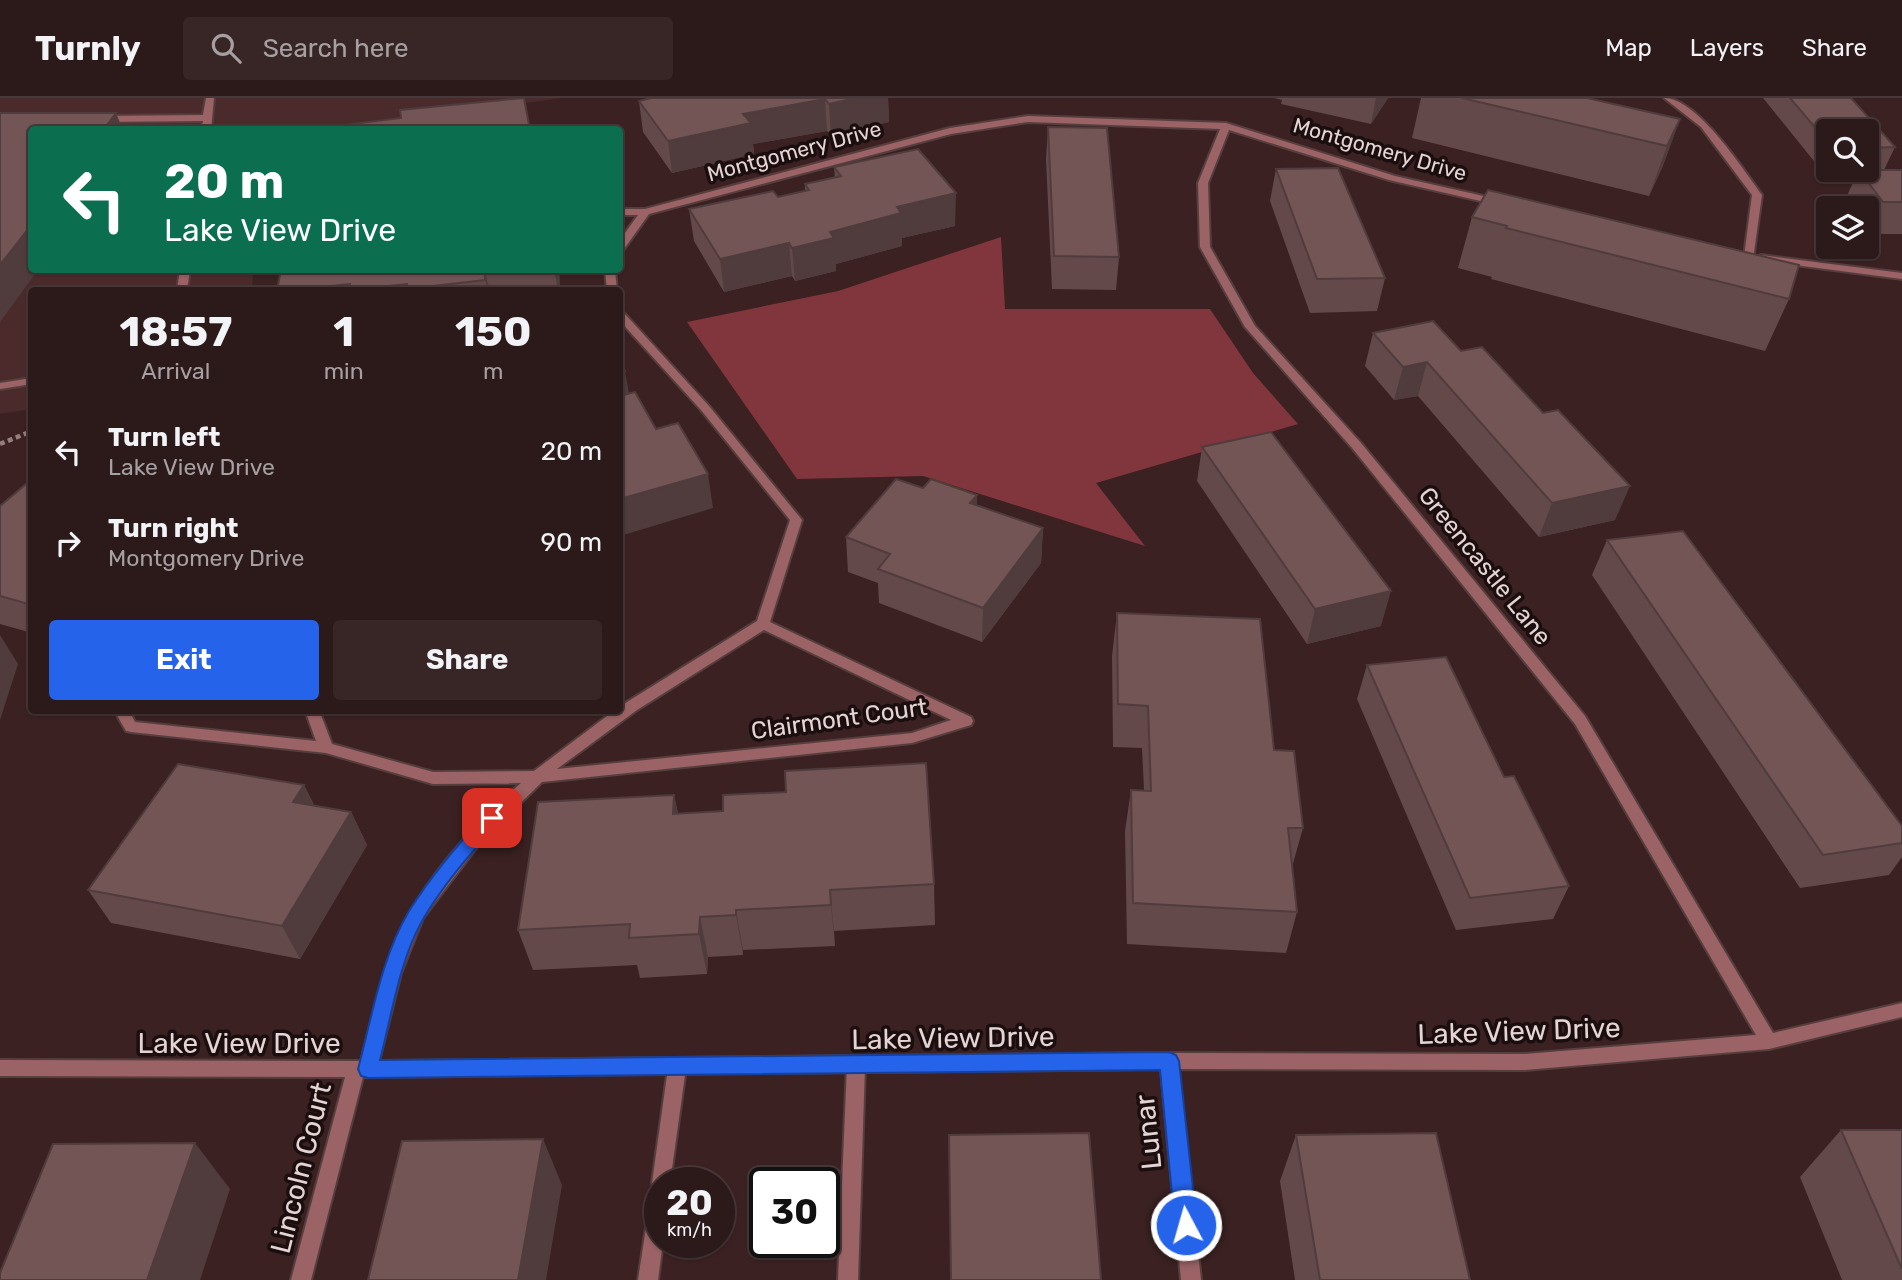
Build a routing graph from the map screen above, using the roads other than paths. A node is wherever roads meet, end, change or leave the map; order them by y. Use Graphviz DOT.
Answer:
graph roads {
  1 [pos="210,98"];
  2 [pos="1668,98"];
  3 [pos="207,118"];
  4 [pos="82,119"];
  5 [pos="206,126"];
  6 [pos="1226,126"];
  7 [pos="1509,205"];
  8 [pos="623,212"];
  9 [pos="645,212"];
  10 [pos="623,243"];
  11 [pos="1735,254"];
  12 [pos="1749,257"];
  13 [pos="1902,276"];
  14 [pos="623,318"];
  15 [pos="28,382"];
  16 [pos="0,386"];
  17 [pos="764,624"];
  18 [pos="123,714"];
  19 [pos="313,714"];
  20 [pos="623,714"];
  21 [pos="623,714"];
  22 [pos="326,748"];
  23 [pos="535,776"];
  24 [pos="1902,1010"];
  25 [pos="1769,1041"];
  26 [pos="1169,1061"];
  27 [pos="856,1065"];
  28 [pos="0,1068"];
  29 [pos="677,1068"];
  30 [pos="362,1069"];
  31 [pos="664,1167"];
  32 [pos="651,1258"];
  33 [pos="301,1280"];
  34 [pos="648,1280"];
  35 [pos="848,1280"];
  36 [pos="1192,1280"];
  1 -- 3 [label="street"];
  2 -- 12 [label="street"];
  3 -- 4 [label="street"];
  3 -- 5 [label="street"];
  6 -- 7 [label="street, Montgomery Drive"];
  6 -- 9 [label="street, Montgomery Drive"];
  6 -- 25 [label="street, Greencastle Lane"];
  8 -- 9 [label="street, Montgomery Drive"];
  9 -- 10 [label="street"];
  11 -- 12 [label="street"];
  12 -- 13 [label="street"];
  14 -- 17 [label="street"];
  15 -- 16 [label="street"];
  17 -- 21 [label="street"];
  17 -- 23 [label="street, Clairmont Court"];
  18 -- 22 [label="street"];
  19 -- 22 [label="street"];
  20 -- 23 [label="street"];
  22 -- 23 [label="street"];
  23 -- 30 [label="street"];
  24 -- 25 [label="street, Lake View Drive"];
  25 -- 26 [label="street, Lake View Drive"];
  26 -- 27 [label="street, Lake View Drive"];
  26 -- 36 [label="street, Lunar"];
  27 -- 29 [label="street, Lake View Drive"];
  27 -- 35 [label="street"];
  28 -- 30 [label="street, Lake View Drive"];
  29 -- 30 [label="street, Lake View Drive"];
  29 -- 31 [label="street"];
  30 -- 33 [label="street, Lincoln Court"];
  32 -- 34 [label="street"];
}
